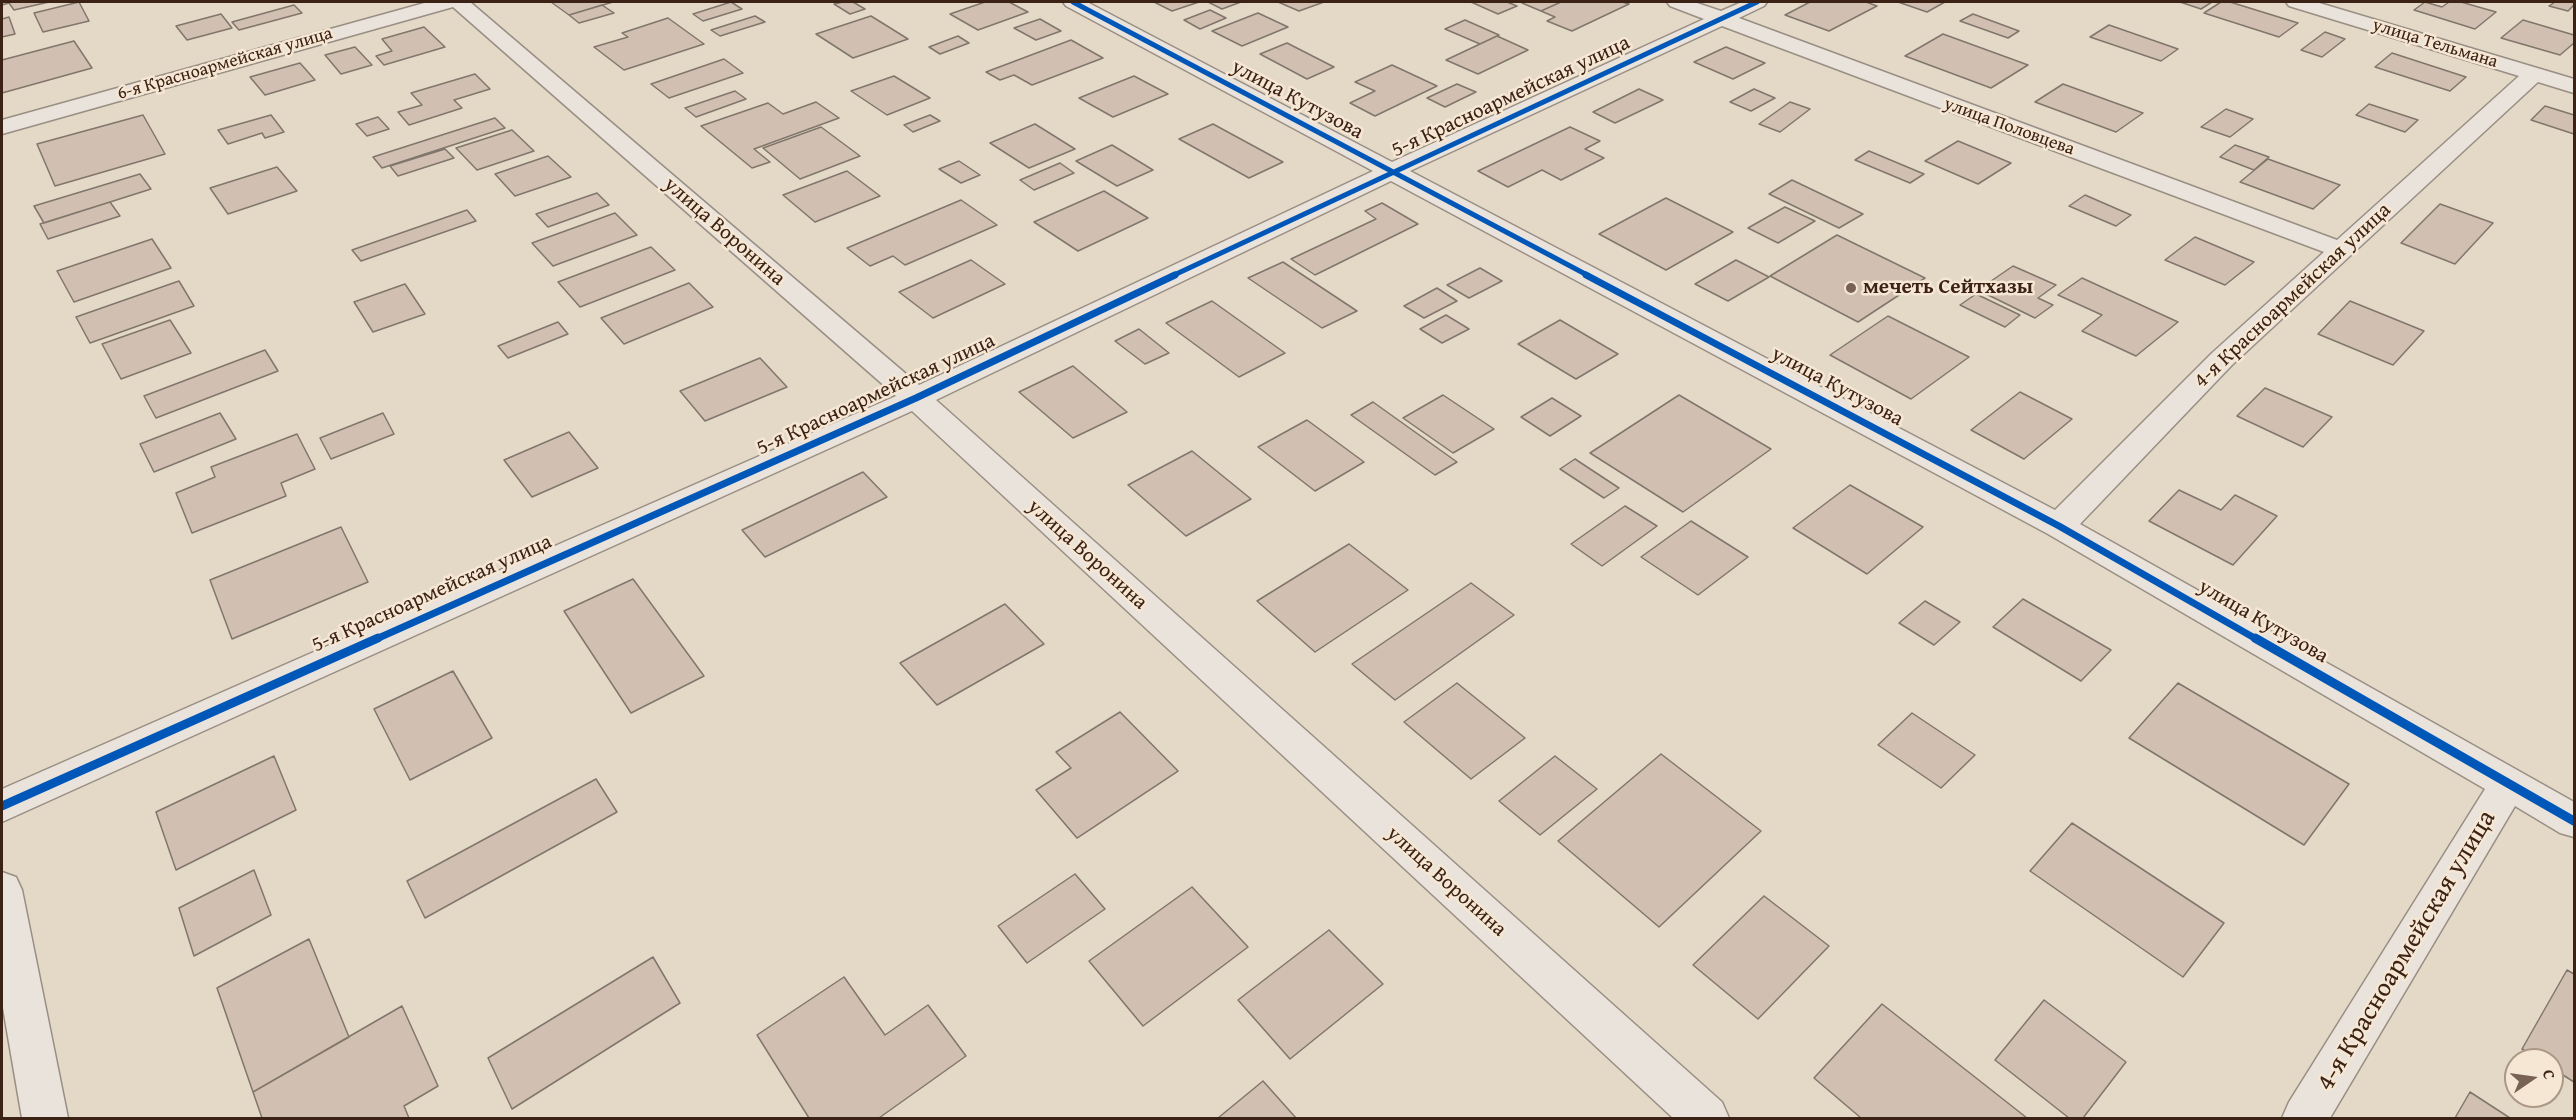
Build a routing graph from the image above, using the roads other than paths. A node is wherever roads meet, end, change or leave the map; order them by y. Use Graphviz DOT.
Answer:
graph roads {
  1 [pos="449,2"];
  2 [pos="459,2"];
  3 [pos="1073,2"];
  4 [pos="1677,2"];
  5 [pos="1757,2"];
  6 [pos="2296,2"];
  7 [pos="1721,19"];
  8 [pos="2534,74"];
  9 [pos="2574,86"];
  10 [pos="2,127"];
  11 [pos="1392,171"];
  12 [pos="2341,250"];
  13 [pos="916,398"];
  14 [pos="2058,526"];
  15 [pos="2509,783"];
  16 [pos="2,806"];
  17 [pos="2574,821"];
  18 [pos="2,890"];
  19 [pos="45,1119"];
  20 [pos="1706,1119"];
  21 [pos="2305,1119"];
  1 -- 10 [label="street, 6-я Красноармейская улица"];
  2 -- 13 [label="street, улица Воронина"];
  3 -- 11 [label="street, улица Кутузова"];
  4 -- 7 [label="street, улица Половцева"];
  5 -- 7 [label="street, 5-я Красноармейская улица"];
  6 -- 8 [label="street, улица Тельмана"];
  7 -- 11 [label="street, 5-я Красноармейская улица"];
  7 -- 12 [label="street, улица Половцева"];
  8 -- 9 [label="street, улица Тельмана"];
  8 -- 12 [label="street, 4-я Красноармейская улица"];
  11 -- 13 [label="street, 5-я Красноармейская улица"];
  11 -- 14 [label="street, улица Кутузова"];
  12 -- 14 [label="street, 4-я Красноармейская улица"];
  13 -- 16 [label="street, 5-я Красноармейская улица"];
  13 -- 20 [label="street, улица Воронина"];
  14 -- 15 [label="street, улица Кутузова"];
  15 -- 17 [label="street, улица Кутузова"];
  15 -- 21 [label="street, 4-я Красноармейская улица"];
  18 -- 19 [label="street"];
}
